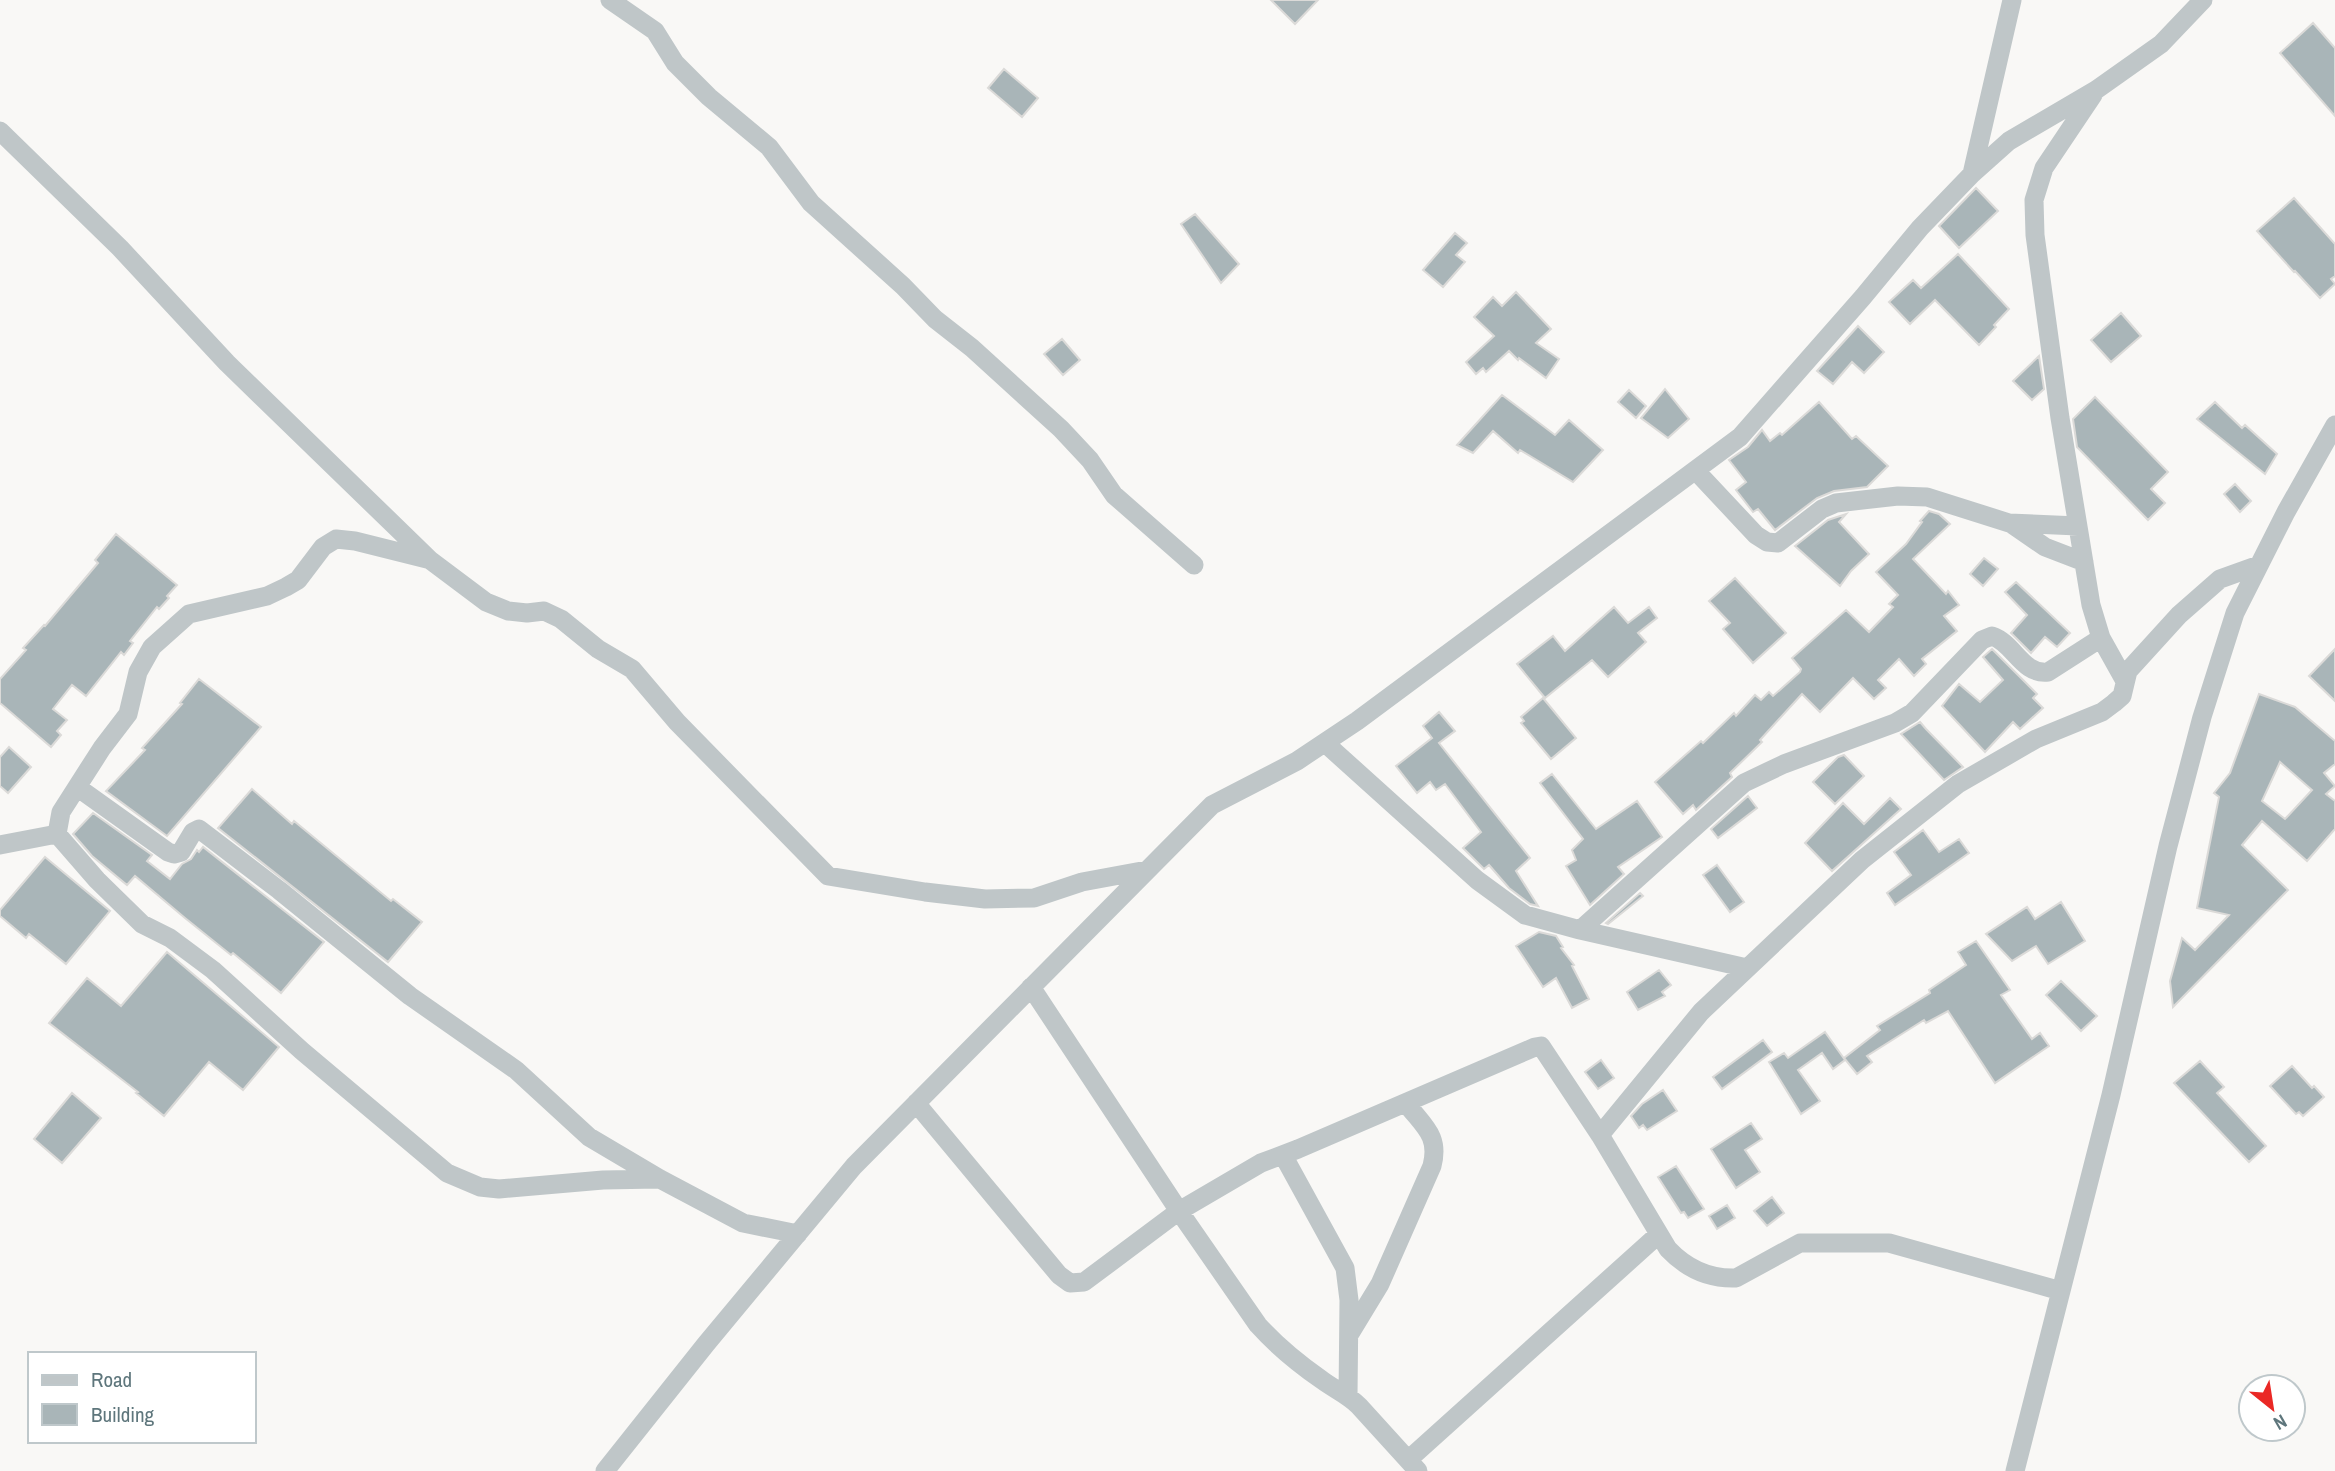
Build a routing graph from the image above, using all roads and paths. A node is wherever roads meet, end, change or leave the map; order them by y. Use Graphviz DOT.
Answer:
graph roads {
  1 [pos="610,0"];
  2 [pos="2012,0"];
  3 [pos="2203,0"];
  4 [pos="2096,90"];
  5 [pos="0,131"];
  6 [pos="1972,174"];
  7 [pos="2335,425"];
  8 [pos="1696,471"];
  9 [pos="2009,523"];
  10 [pos="2078,526"];
  11 [pos="430,560"];
  12 [pos="2084,562"];
  13 [pos="1194,565"];
  14 [pos="2259,565"];
  15 [pos="2101,638"];
  16 [pos="2125,681"];
  17 [pos="1325,743"];
  18 [pos="77,787"];
  19 [pos="57,834"];
  20 [pos="0,845"];
  21 [pos="1147,870"];
  22 [pos="1580,930"];
  23 [pos="1748,968"];
  24 [pos="1031,987"];
  25 [pos="1406,1102"];
  26 [pos="916,1103"];
  27 [pos="1600,1135"];
  28 [pos="1283,1155"];
  29 [pos="660,1179"];
  30 [pos="1179,1212"];
  31 [pos="797,1234"];
  32 [pos="1659,1234"];
  33 [pos="2061,1292"];
  34 [pos="1349,1335"];
  35 [pos="1348,1396"];
  36 [pos="1413,1466"];
  37 [pos="605,1471"];
  38 [pos="2015,1471"];
  1 -- 13 [label="street"];
  2 -- 6 [label="street"];
  3 -- 4 [label="street"];
  4 -- 6 [label="street"];
  4 -- 10 [label="street"];
  5 -- 11 [label="street"];
  6 -- 8 [label="street"];
  7 -- 14 [label="street"];
  8 -- 9 [label="street"];
  8 -- 17 [label="street"];
  9 -- 10 [label="street"];
  9 -- 12 [label="street"];
  10 -- 12 [label="street"];
  11 -- 18 [label="street"];
  11 -- 21 [label="street"];
  12 -- 15 [label="street"];
  14 -- 16 [label="street"];
  14 -- 33 [label="street"];
  15 -- 16 [label="street"];
  15 -- 22 [label="street"];
  16 -- 23 [label="street"];
  17 -- 21 [label="street"];
  17 -- 22 [label="street"];
  18 -- 19 [label="street"];
  18 -- 29 [label="street"];
  19 -- 20 [label="street"];
  19 -- 29 [label="street"];
  21 -- 24 [label="street"];
  22 -- 23 [label="street"];
  23 -- 27 [label="street"];
  24 -- 26 [label="street"];
  24 -- 30 [label="street"];
  25 -- 27 [label="street"];
  25 -- 28 [label="street"];
  25 -- 34 [label="street"];
  26 -- 30 [label="street"];
  26 -- 31 [label="street"];
  27 -- 32 [label="street"];
  28 -- 30 [label="street"];
  28 -- 34 [label="street"];
  29 -- 31 [label="street"];
  30 -- 35 [label="street"];
  31 -- 37 [label="street"];
  32 -- 33 [label="street"];
  32 -- 36 [label="street"];
  33 -- 38 [label="street"];
  34 -- 35 [label="street"];
  35 -- 36 [label="street"];
}
